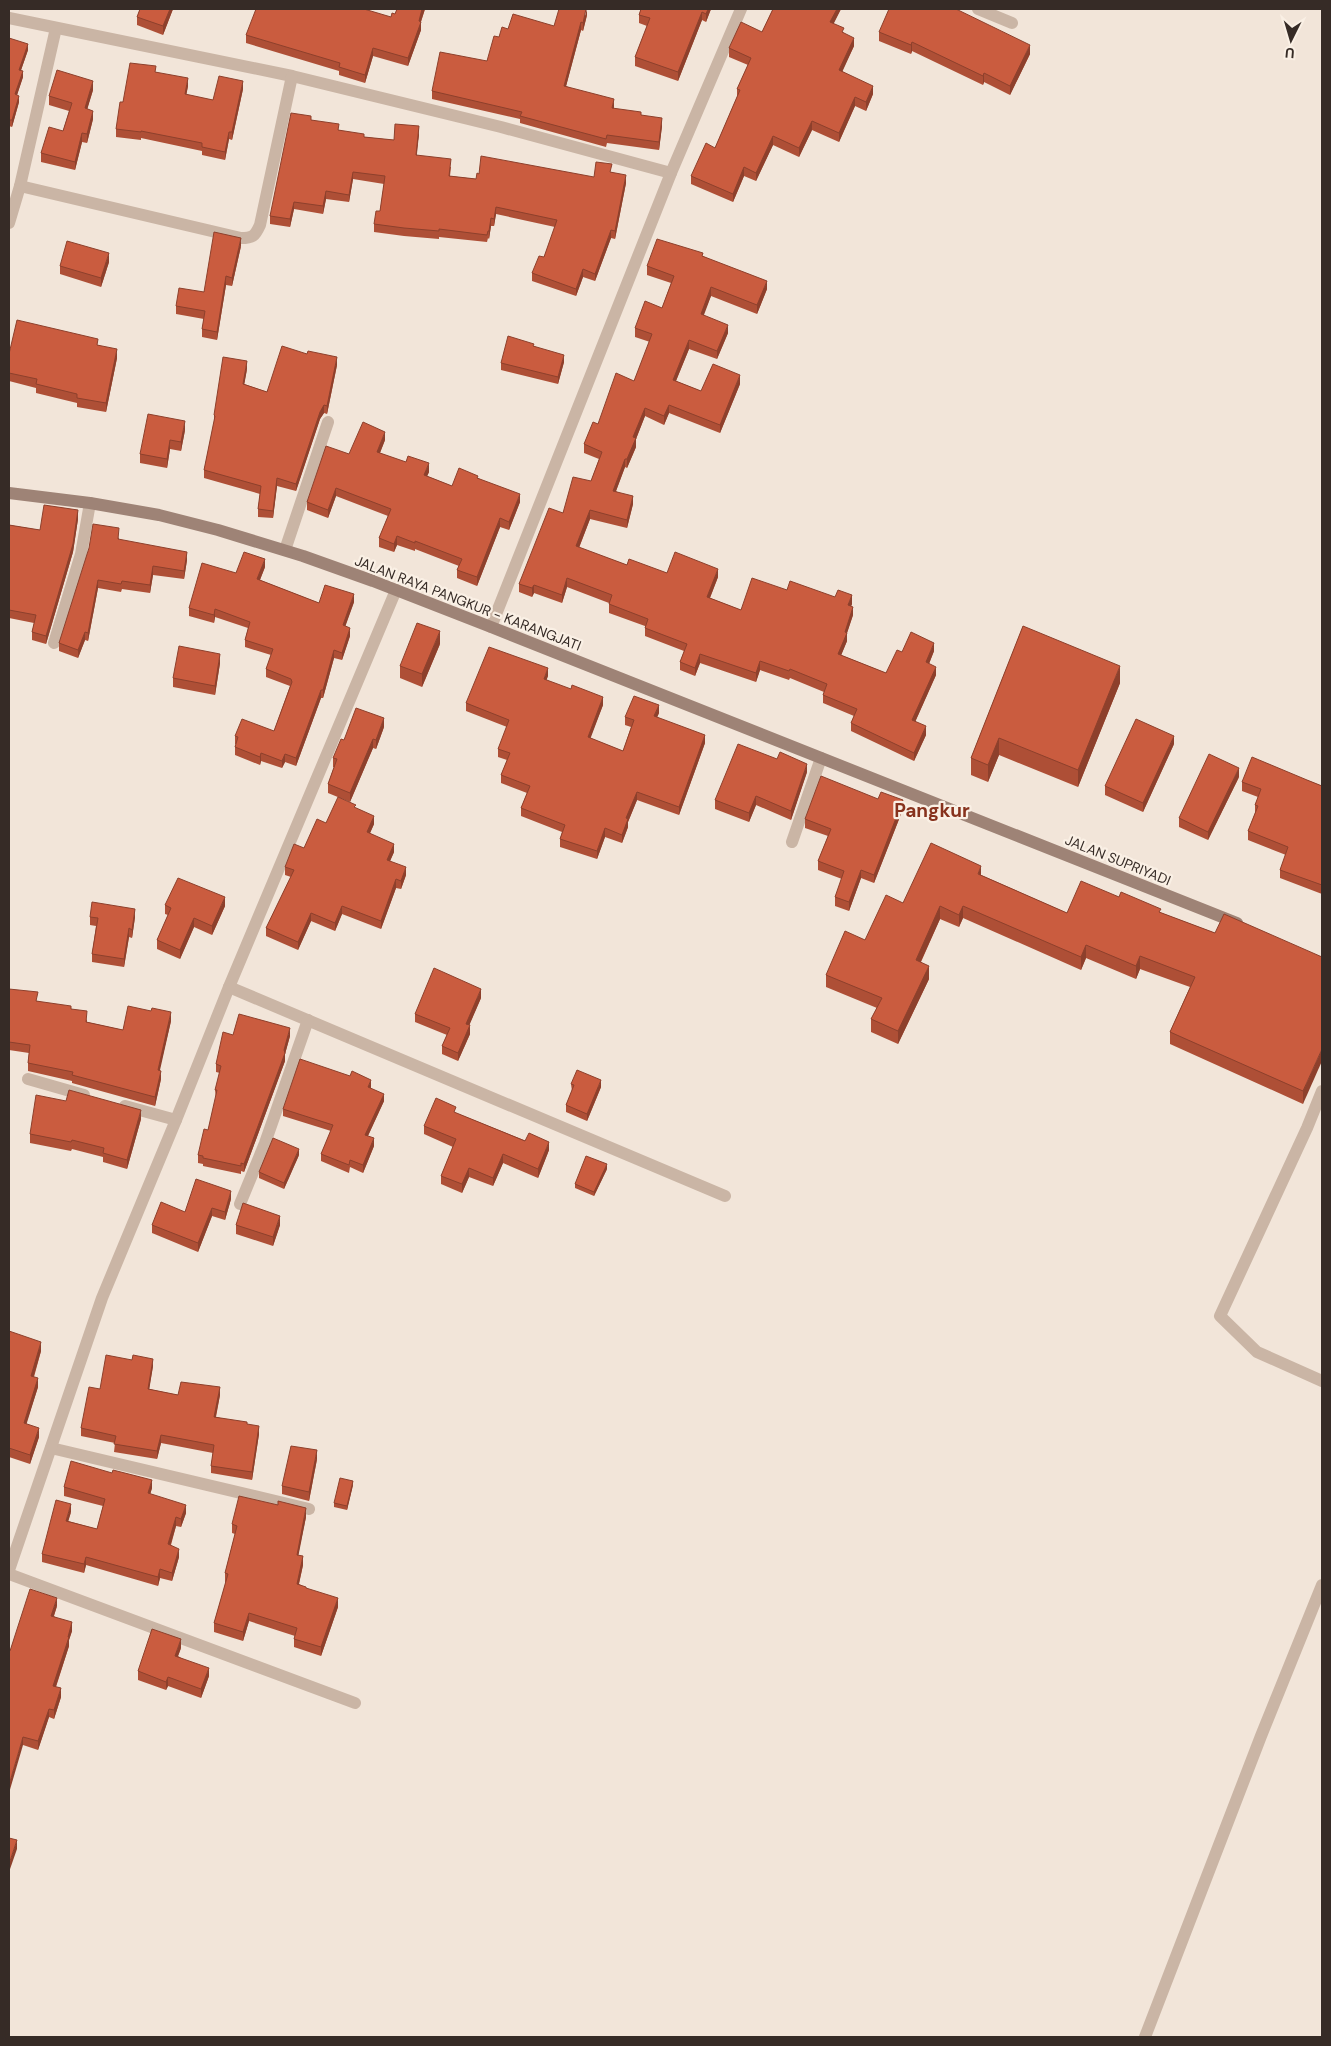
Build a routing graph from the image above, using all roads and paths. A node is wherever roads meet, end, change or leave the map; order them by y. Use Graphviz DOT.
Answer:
graph roads {
  1 [pos="741,9"];
  2 [pos="978,9"];
  3 [pos="9,18"];
  4 [pos="1012,23"];
  5 [pos="56,28"];
  6 [pos="292,76"];
  7 [pos="671,173"];
  8 [pos="20,186"];
  9 [pos="9,223"];
  10 [pos="328,422"];
  11 [pos="9,492"];
  12 [pos="90,503"];
  13 [pos="285,550"];
  14 [pos="396,590"];
  15 [pos="491,626"];
  16 [pos="54,643"];
  17 [pos="821,758"];
  18 [pos="902,790"];
  19 [pos="792,842"];
  20 [pos="1252,929"];
  21 [pos="228,986"];
  22 [pos="308,1020"];
  23 [pos="28,1079"];
  24 [pos="1322,1091"];
  25 [pos="93,1097"];
  26 [pos="111,1102"];
  27 [pos="176,1120"];
  28 [pos="725,1196"];
  29 [pos="240,1204"];
  30 [pos="1322,1381"];
  31 [pos="51,1448"];
  32 [pos="309,1509"];
  33 [pos="9,1570"];
  34 [pos="9,1574"];
  35 [pos="1322,1586"];
  36 [pos="355,1704"];
  37 [pos="1145,2037"];
  1 -- 7 [label="street"];
  2 -- 4 [label="street"];
  3 -- 5 [label="street"];
  5 -- 6 [label="street"];
  5 -- 8 [label="street"];
  6 -- 7 [label="street"];
  6 -- 8 [label="street"];
  7 -- 15 [label="street"];
  8 -- 9 [label="street"];
  10 -- 13 [label="street"];
  11 -- 12 [label="main road, JALAN RAYA PANGKUR - KARANGJATI"];
  12 -- 13 [label="main road, JALAN RAYA PANGKUR - KARANGJATI"];
  12 -- 16 [label="street"];
  13 -- 14 [label="main road, JALAN RAYA PANGKUR - KARANGJATI"];
  14 -- 15 [label="main road, JALAN RAYA PANGKUR - KARANGJATI"];
  14 -- 21 [label="street"];
  15 -- 17 [label="main road, JALAN RAYA PANGKUR - KARANGJATI"];
  17 -- 18 [label="main road, JALAN RAYA PANGKUR - KARANGJATI"];
  17 -- 19 [label="street"];
  18 -- 20 [label="main road, JALAN SUPRIYADI"];
  21 -- 22 [label="street"];
  21 -- 27 [label="street"];
  22 -- 28 [label="street"];
  22 -- 29 [label="street"];
  23 -- 25 [label="street"];
  24 -- 30 [label="street"];
  26 -- 27 [label="street"];
  27 -- 31 [label="street"];
  31 -- 32 [label="street"];
  31 -- 33 [label="street"];
  34 -- 36 [label="street"];
  35 -- 37 [label="street"];
}
